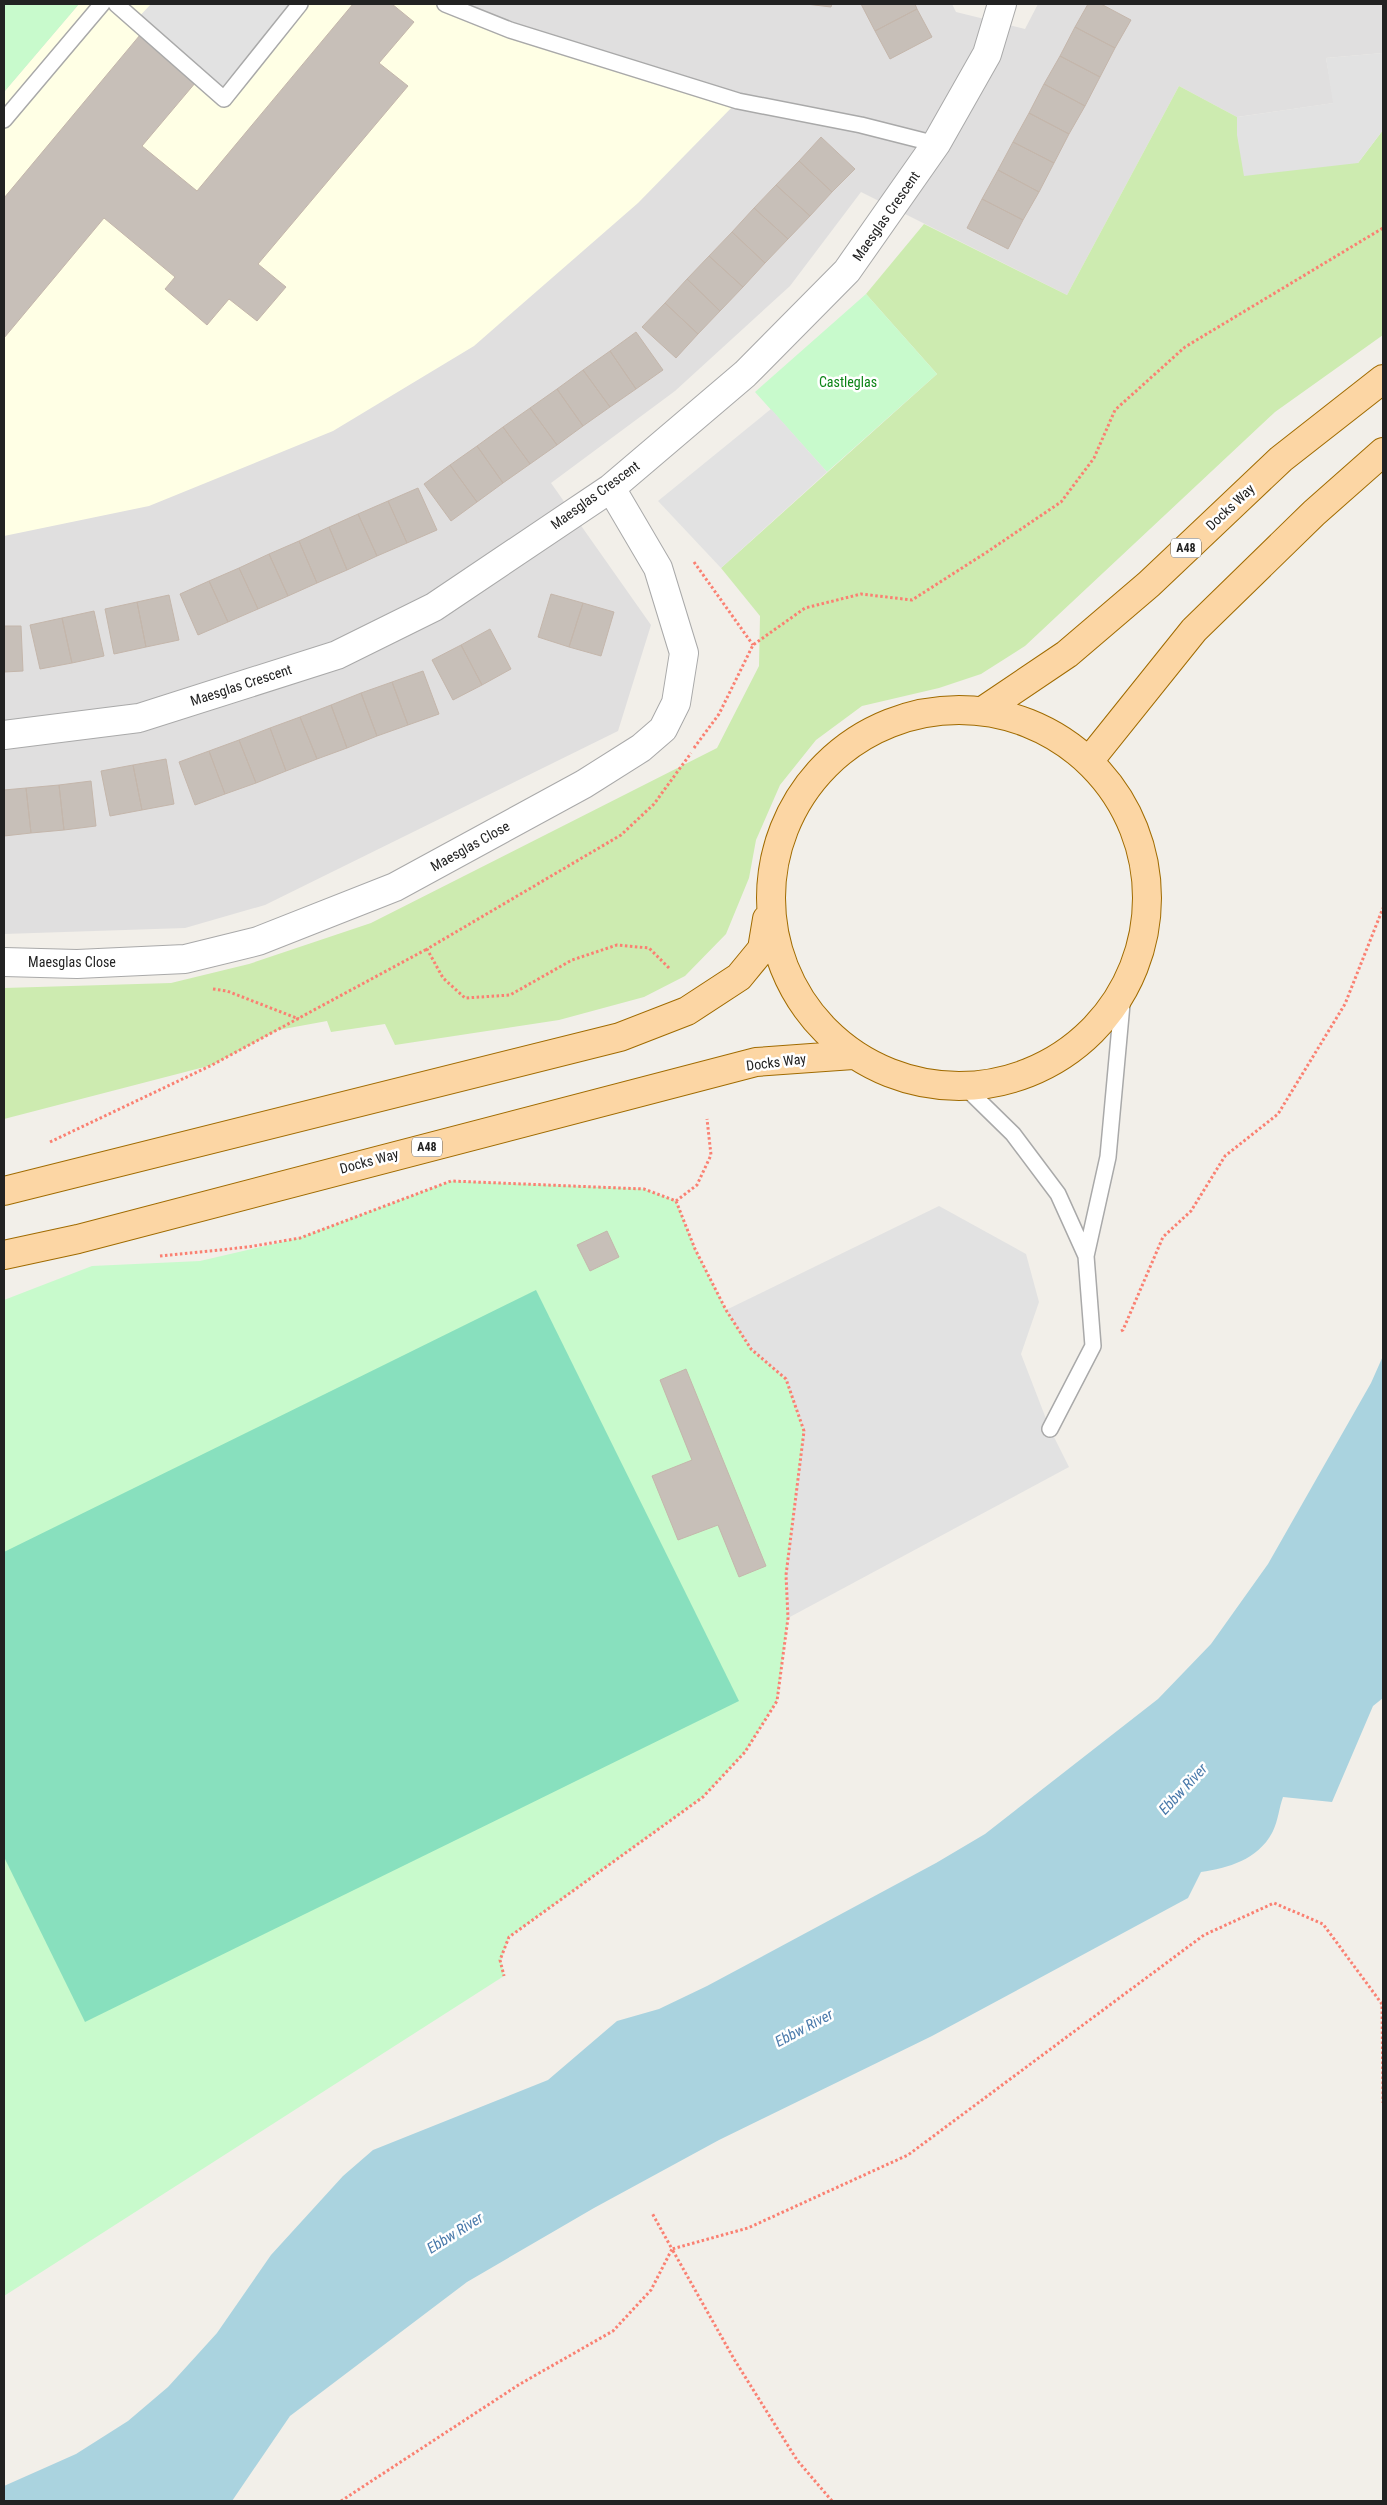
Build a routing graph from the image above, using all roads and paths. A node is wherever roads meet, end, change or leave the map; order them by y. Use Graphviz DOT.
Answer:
graph roads {
  1 [pos="102,4"];
  2 [pos="116,4"];
  3 [pos="300,4"];
  4 [pos="445,4"];
  5 [pos="1002,4"];
  6 [pos="4,120"];
  7 [pos="936,144"];
  8 [pos="1383,228"];
  9 [pos="1383,378"];
  10 [pos="1383,452"];
  11 [pos="610,488"];
  12 [pos="658,568"];
  13 [pos="753,644"];
  14 [pos="984,710"];
  15 [pos="4,735"];
  16 [pos="1089,760"];
  17 [pos="769,906"];
  18 [pos="1383,908"];
  19 [pos="427,950"];
  20 [pos="4,962"];
  21 [pos="669,968"];
  22 [pos="208,988"];
  23 [pos="1123,993"];
  24 [pos="299,1018"];
  25 [pos="852,1055"];
  26 [pos="966,1088"];
  27 [pos="707,1119"];
  28 [pos="46,1143"];
  29 [pos="4,1191"];
  30 [pos="676,1201"];
  31 [pos="248,1247"];
  32 [pos="4,1255"];
  33 [pos="1086,1256"];
  34 [pos="1093,1346"];
  35 [pos="1050,1429"];
  36 [pos="504,1976"];
  37 [pos="1383,2103"];
  38 [pos="652,2213"];
  39 [pos="672,2248"];
  40 [pos="341,2501"];
  41 [pos="832,2501"];
  1 -- 6 [label="lane"];
  2 -- 3 [label="lane"];
  4 -- 7 [label="lane"];
  5 -- 7 [label="street, Maesglas Crescent"];
  7 -- 11 [label="street, Maesglas Crescent"];
  8 -- 13 [label="path"];
  9 -- 14 [label="main road, Docks Way / A48"];
  10 -- 16 [label="main road"];
  11 -- 12 [label="street, Maesglas Close"];
  11 -- 15 [label="street, Maesglas Crescent"];
  12 -- 13 [label="path"];
  12 -- 20 [label="street, Maesglas Close"];
  13 -- 19 [label="path"];
  14 -- 16 [label="main road"];
  14 -- 17 [label="main road"];
  16 -- 23 [label="main road"];
  17 -- 25 [label="main road"];
  17 -- 29 [label="main road"];
  18 -- 34 [label="path"];
  19 -- 21 [label="path"];
  19 -- 24 [label="path"];
  22 -- 24 [label="path"];
  23 -- 26 [label="main road"];
  23 -- 33 [label="lane"];
  24 -- 28 [label="path"];
  25 -- 26 [label="main road"];
  25 -- 32 [label="main road, Docks Way / A48"];
  26 -- 33 [label="lane"];
  27 -- 30 [label="path"];
  30 -- 31 [label="path"];
  30 -- 36 [label="path"];
  33 -- 34 [label="lane"];
  34 -- 35 [label="lane"];
  37 -- 39 [label="path"];
  38 -- 39 [label="path"];
  39 -- 40 [label="path"];
  39 -- 41 [label="path"];
}
